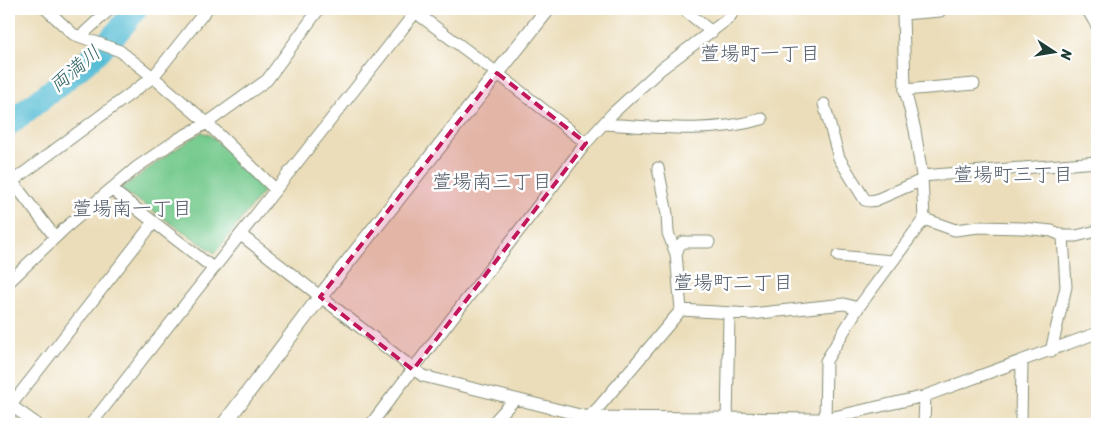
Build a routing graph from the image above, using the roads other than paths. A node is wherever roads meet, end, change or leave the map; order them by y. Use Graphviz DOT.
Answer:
graph roads {
  1 [pos="46,9"];
  2 [pos="110,9"];
  3 [pos="207,9"];
  4 [pos="319,9"];
  5 [pos="548,9"];
  6 [pos="683,9"];
  7 [pos="735,9"];
  8 [pos="940,9"];
  9 [pos="1087,9"];
  10 [pos="415,10"];
  11 [pos="902,11"];
  12 [pos="1097,26"];
  13 [pos="712,32"];
  14 [pos="81,36"];
  15 [pos="497,73"];
  16 [pos="153,77"];
  17 [pos="974,84"];
  18 [pos="905,90"];
  19 [pos="824,104"];
  20 [pos="762,119"];
  21 [pos="207,123"];
  22 [pos="603,124"];
  23 [pos="586,143"];
  24 [pos="1097,162"];
  25 [pos="658,168"];
  26 [pos="922,178"];
  27 [pos="10,181"];
  28 [pos="111,189"];
  29 [pos="276,190"];
  30 [pos="924,219"];
  31 [pos="154,222"];
  32 [pos="1097,231"];
  33 [pos="241,235"];
  34 [pos="1063,236"];
  35 [pos="55,237"];
  36 [pos="709,242"];
  37 [pos="676,254"];
  38 [pos="838,256"];
  39 [pos="892,262"];
  40 [pos="213,268"];
  41 [pos="9,282"];
  42 [pos="320,297"];
  43 [pos="858,308"];
  44 [pos="681,310"];
  45 [pos="729,314"];
  46 [pos="1097,333"];
  47 [pos="1051,350"];
  48 [pos="1022,361"];
  49 [pos="413,370"];
  50 [pos="925,396"];
  51 [pos="515,398"];
  52 [pos="10,404"];
  53 [pos="585,420"];
  54 [pos="631,421"];
  55 [pos="727,421"];
  56 [pos="825,422"];
  57 [pos="37,424"];
  58 [pos="91,424"];
  59 [pos="224,424"];
  60 [pos="371,424"];
  61 [pos="492,424"];
  62 [pos="924,424"];
  63 [pos="1021,424"];
  1 -- 14 [label="street"];
  2 -- 14 [label="street"];
  3 -- 16 [label="street"];
  4 -- 21 [label="street"];
  5 -- 15 [label="street"];
  6 -- 13 [label="street"];
  7 -- 13 [label="street"];
  8 -- 11 [label="street"];
  9 -- 12 [label="street"];
  10 -- 15 [label="street"];
  10 -- 29 [label="street"];
  11 -- 18 [label="street"];
  13 -- 22 [label="street"];
  14 -- 16 [label="street"];
  15 -- 23 [label="street"];
  15 -- 42 [label="street"];
  16 -- 21 [label="street"];
  16 -- 27 [label="street"];
  17 -- 18 [label="street"];
  18 -- 26 [label="street"];
  19 -- 26 [label="street"];
  20 -- 22 [label="street"];
  21 -- 28 [label="street"];
  21 -- 29 [label="street"];
  22 -- 23 [label="street"];
  23 -- 49 [label="street"];
  24 -- 26 [label="street"];
  25 -- 37 [label="street"];
  26 -- 30 [label="street"];
  27 -- 35 [label="street"];
  28 -- 31 [label="street"];
  28 -- 35 [label="street"];
  29 -- 33 [label="street"];
  30 -- 34 [label="street"];
  30 -- 39 [label="street"];
  31 -- 40 [label="street"];
  31 -- 52 [label="street"];
  32 -- 34 [label="street"];
  33 -- 40 [label="street"];
  33 -- 42 [label="street"];
  34 -- 47 [label="street"];
  35 -- 41 [label="street"];
  36 -- 37 [label="street"];
  37 -- 44 [label="street"];
  38 -- 39 [label="street"];
  39 -- 43 [label="street"];
  40 -- 58 [label="street"];
  42 -- 49 [label="street"];
  42 -- 59 [label="street"];
  43 -- 45 [label="street"];
  43 -- 56 [label="street"];
  44 -- 45 [label="street"];
  44 -- 53 [label="street"];
  45 -- 55 [label="street"];
  46 -- 47 [label="street"];
  47 -- 48 [label="street"];
  48 -- 50 [label="street"];
  48 -- 63 [label="street"];
  49 -- 51 [label="street"];
  49 -- 60 [label="street"];
  50 -- 56 [label="street"];
  50 -- 62 [label="street"];
  51 -- 53 [label="street"];
  51 -- 61 [label="street"];
  52 -- 57 [label="street"];
  53 -- 54 [label="street"];
  54 -- 55 [label="street"];
  55 -- 56 [label="street"];
}
